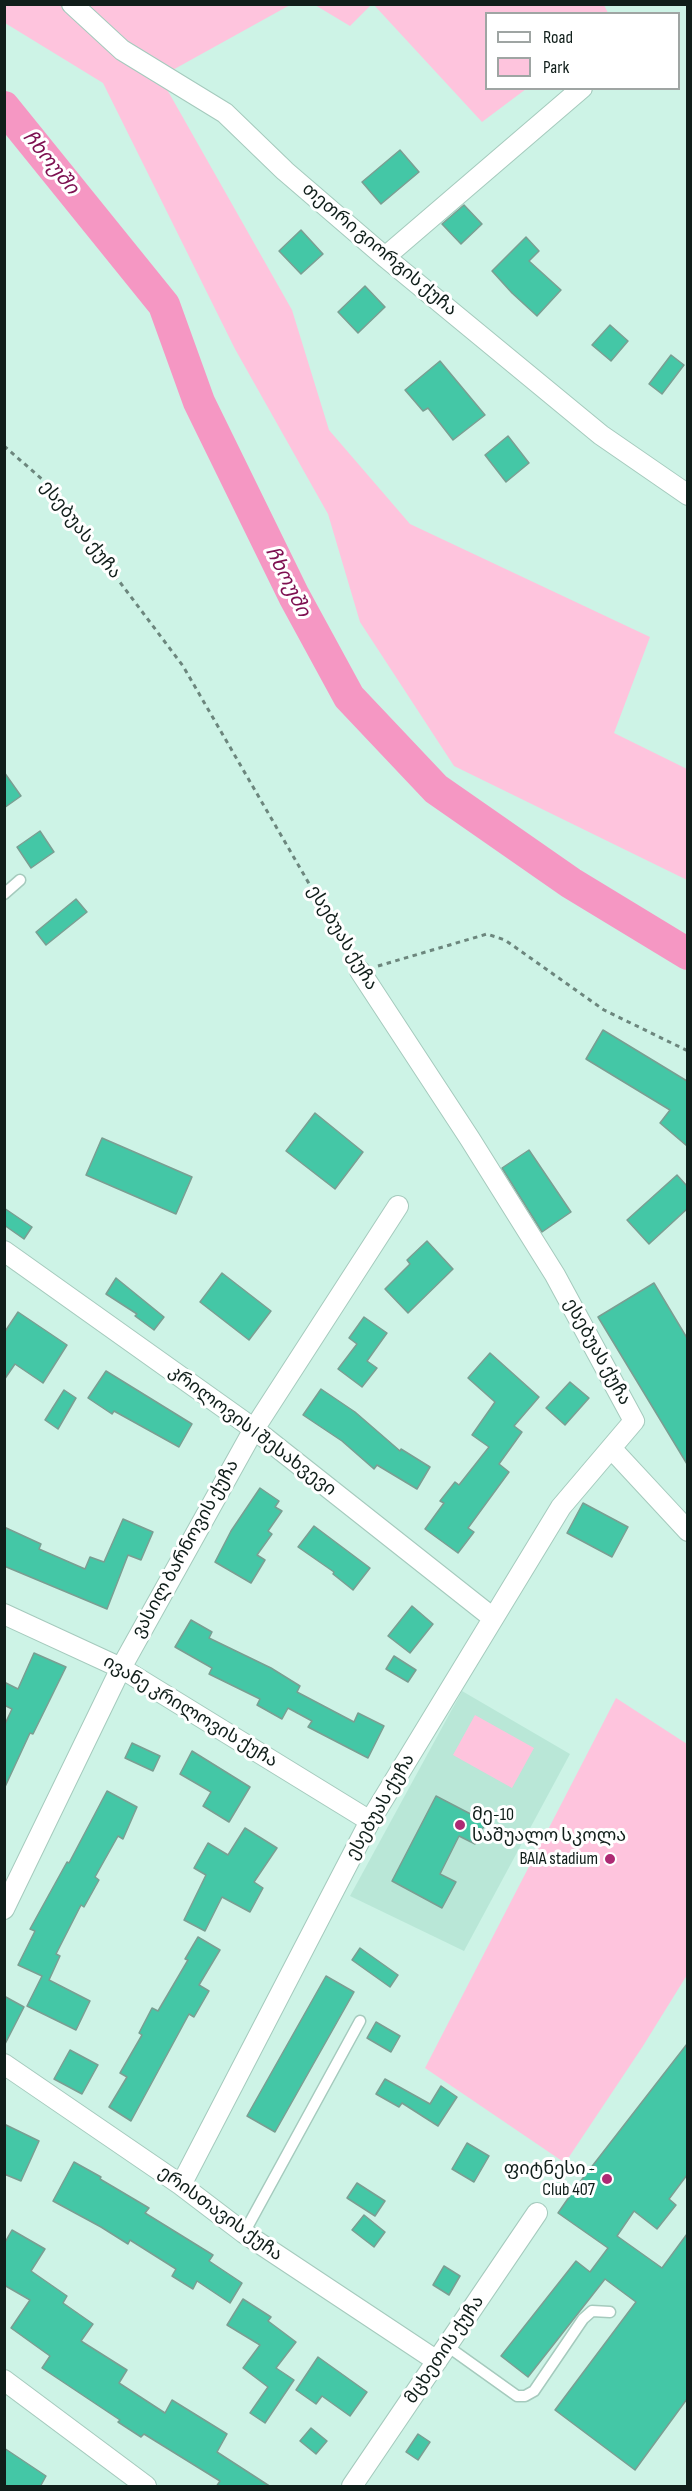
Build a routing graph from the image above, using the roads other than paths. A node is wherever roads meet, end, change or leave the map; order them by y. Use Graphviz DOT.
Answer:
graph roads {
  1 [pos="72,4"];
  2 [pos="580,90"];
  3 [pos="385,257"];
  4 [pos="687,495"];
  5 [pos="20,880"];
  6 [pos="4,894"];
  7 [pos="360,971"];
  8 [pos="398,1206"];
  9 [pos="4,1251"];
  10 [pos="254,1429"];
  11 [pos="611,1448"];
  12 [pos="687,1531"];
  13 [pos="4,1614"];
  14 [pos="493,1618"];
  15 [pos="121,1668"];
  16 [pos="370,1821"];
  17 [pos="4,1909"];
  18 [pos="360,2021"];
  19 [pos="4,2064"];
  20 [pos="181,2185"];
  21 [pos="537,2213"];
  22 [pos="244,2233"];
  23 [pos="610,2312"];
  24 [pos="442,2354"];
  25 [pos="4,2380"];
  26 [pos="146,2487"];
  27 [pos="352,2487"];
  1 -- 3 [label="street, თეთრი გიორგის ქუჩა"];
  2 -- 3 [label="street"];
  3 -- 4 [label="street, თეთრი გიორგის ქუჩა"];
  5 -- 6 [label="lane"];
  7 -- 11 [label="street, ესებუას ქუჩა"];
  8 -- 10 [label="street, ვასილ ბარნოვის ქუჩა"];
  9 -- 10 [label="street, კრილოვის I შესახვევი"];
  10 -- 14 [label="street, კრილოვის I შესახვევი"];
  10 -- 15 [label="street, ვასილ ბარნოვის ქუჩა"];
  11 -- 12 [label="street"];
  11 -- 14 [label="street, ესებუას ქუჩა"];
  13 -- 15 [label="street, ივანე კრილოვის ქუჩა"];
  14 -- 16 [label="street, ესებუას ქუჩა"];
  15 -- 16 [label="street, ივანე კრილოვის ქუჩა"];
  15 -- 17 [label="street, ვასილ ბარნოვის ქუჩა"];
  16 -- 20 [label="street, ესებუას ქუჩა"];
  18 -- 22 [label="lane"];
  19 -- 20 [label="street, ერისთავის ქუჩა"];
  20 -- 22 [label="street, ერისთავის ქუჩა"];
  21 -- 24 [label="street, მცხეთის ქუჩა"];
  22 -- 24 [label="street, ერისთავის ქუჩა"];
  23 -- 24 [label="lane"];
  24 -- 27 [label="street, მცხეთის ქუჩა"];
  25 -- 26 [label="street"];
}
